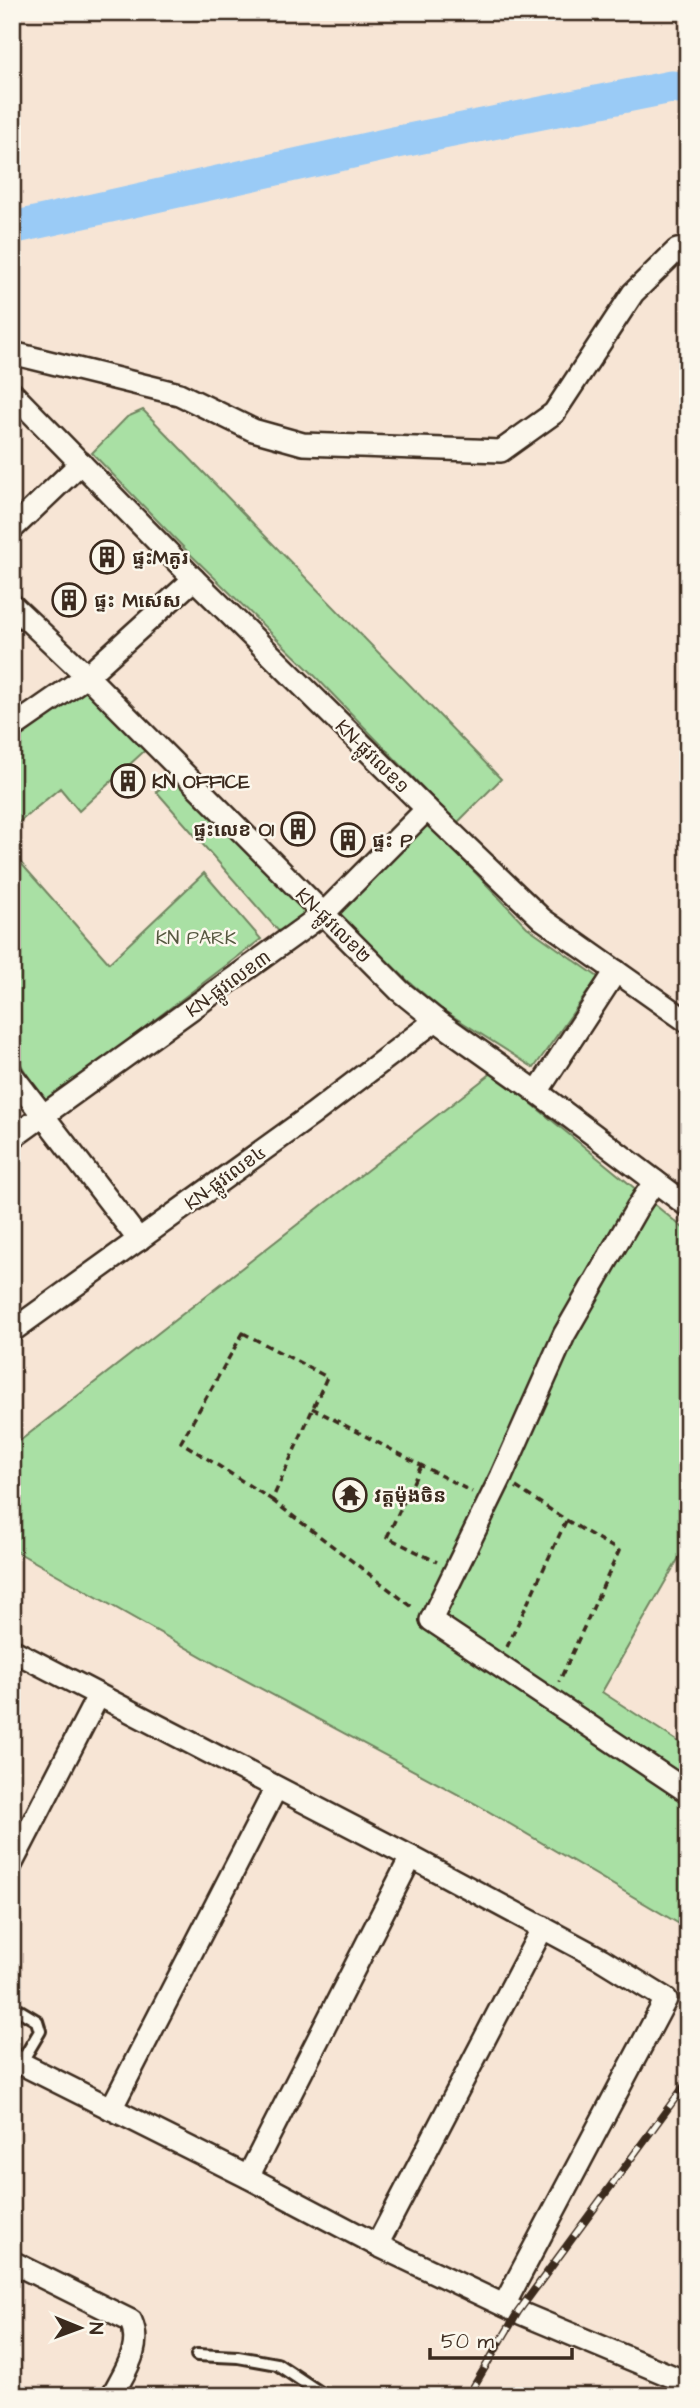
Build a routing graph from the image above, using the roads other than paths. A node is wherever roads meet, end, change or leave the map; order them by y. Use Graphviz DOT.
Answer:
graph roads {
  1 [pos="688,248"];
  2 [pos="12,353"];
  3 [pos="12,393"];
  4 [pos="81,463"];
  5 [pos="12,529"];
  6 [pos="194,579"];
  7 [pos="12,606"];
  8 [pos="86,676"];
  9 [pos="12,728"];
  10 [pos="427,809"];
  11 [pos="323,914"];
  12 [pos="615,971"];
  13 [pos="436,1020"];
  14 [pos="688,1022"];
  15 [pos="12,1075"];
  16 [pos="537,1091"];
  17 [pos="43,1116"];
  18 [pos="12,1138"];
  19 [pos="655,1181"];
  20 [pos="688,1206"];
  21 [pos="139,1240"];
  22 [pos="13,1329"];
  23 [pos="12,1650"];
  24 [pos="98,1696"];
  25 [pos="276,1788"];
  26 [pos="688,1792"];
  27 [pos="411,1857"];
  28 [pos="12,1863"];
  29 [pos="543,1927"];
  30 [pos="12,2006"];
  31 [pos="17,2061"];
  32 [pos="111,2109"];
  33 [pos="248,2177"];
  34 [pos="377,2245"];
  35 [pos="12,2262"];
  36 [pos="504,2305"];
  37 [pos="197,2355"];
  38 [pos="688,2383"];
  39 [pos="112,2396"];
  40 [pos="325,2396"];
  1 -- 2 [label="street"];
  3 -- 4 [label="street, KN-ផ្លូវលេខ១"];
  4 -- 5 [label="street"];
  4 -- 6 [label="street, KN-ផ្លូវលេខ១"];
  6 -- 8 [label="street"];
  6 -- 10 [label="street, KN-ផ្លូវលេខ១"];
  7 -- 8 [label="street, KN-ផ្លូវលេខ២"];
  8 -- 9 [label="street"];
  8 -- 11 [label="street, KN-ផ្លូវលេខ២"];
  10 -- 11 [label="street, KN-ផ្លូវលេខ៣"];
  10 -- 12 [label="street, KN-ផ្លូវលេខ១"];
  11 -- 13 [label="street, KN-ផ្លូវលេខ២"];
  11 -- 17 [label="street, KN-ផ្លូវលេខ៣"];
  12 -- 14 [label="street, KN-ផ្លូវលេខ១"];
  12 -- 16 [label="street"];
  13 -- 16 [label="street, KN-ផ្លូវលេខ២"];
  13 -- 21 [label="street, KN-ផ្លូវលេខ៤"];
  15 -- 17 [label="street"];
  16 -- 19 [label="street, KN-ផ្លូវលេខ២"];
  17 -- 18 [label="street, KN-ផ្លូវលេខ៣"];
  17 -- 21 [label="street"];
  19 -- 20 [label="street, KN-ផ្លូវលេខ២"];
  19 -- 26 [label="street"];
  21 -- 22 [label="street, KN-ផ្លូវលេខ៤"];
  23 -- 24 [label="street"];
  24 -- 25 [label="street"];
  24 -- 28 [label="street"];
  25 -- 27 [label="street"];
  25 -- 32 [label="street"];
  27 -- 29 [label="street"];
  27 -- 33 [label="street"];
  29 -- 34 [label="street"];
  29 -- 36 [label="street"];
  30 -- 31 [label="lane"];
  31 -- 32 [label="street"];
  32 -- 33 [label="street"];
  33 -- 34 [label="street"];
  34 -- 36 [label="street"];
  35 -- 39 [label="street"];
  36 -- 38 [label="street"];
  37 -- 40 [label="lane"];
}
